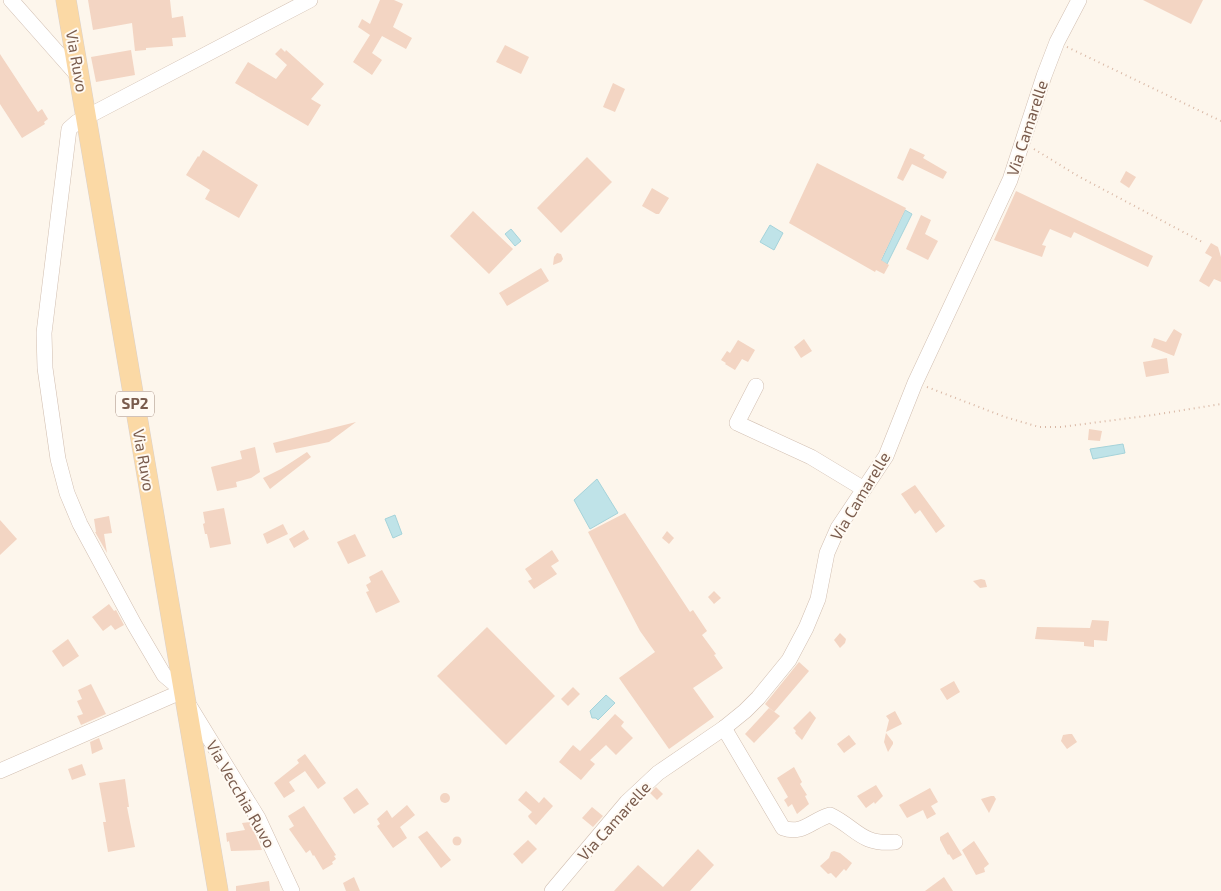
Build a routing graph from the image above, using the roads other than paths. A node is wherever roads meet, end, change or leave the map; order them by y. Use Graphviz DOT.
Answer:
graph roads {
  1 [pos="11,0"];
  2 [pos="66,0"];
  3 [pos="310,0"];
  4 [pos="1078,0"];
  5 [pos="79,77"];
  6 [pos="86,118"];
  7 [pos="756,386"];
  8 [pos="864,489"];
  9 [pos="184,695"];
  10 [pos="724,728"];
  11 [pos="0,771"];
  12 [pos="895,842"];
  13 [pos="218,891"];
  14 [pos="292,891"];
  15 [pos="552,891"];
  1 -- 5 [label="street"];
  2 -- 5 [label="main road, Via Ruvo / SP2"];
  3 -- 6 [label="street, Via Vecchia Ruvo"];
  4 -- 8 [label="street, Via Camarelle"];
  5 -- 6 [label="main road, Via Ruvo / SP2"];
  6 -- 9 [label="main road, Via Ruvo / SP2"];
  6 -- 9 [label="street, Via Vecchia Ruvo"];
  7 -- 8 [label="street"];
  8 -- 10 [label="street, Via Camarelle"];
  9 -- 11 [label="street"];
  9 -- 13 [label="main road, Via Ruvo / SP2"];
  9 -- 14 [label="street, Via Vecchia Ruvo"];
  10 -- 12 [label="street"];
  10 -- 15 [label="street, Via Camarelle"];
}
